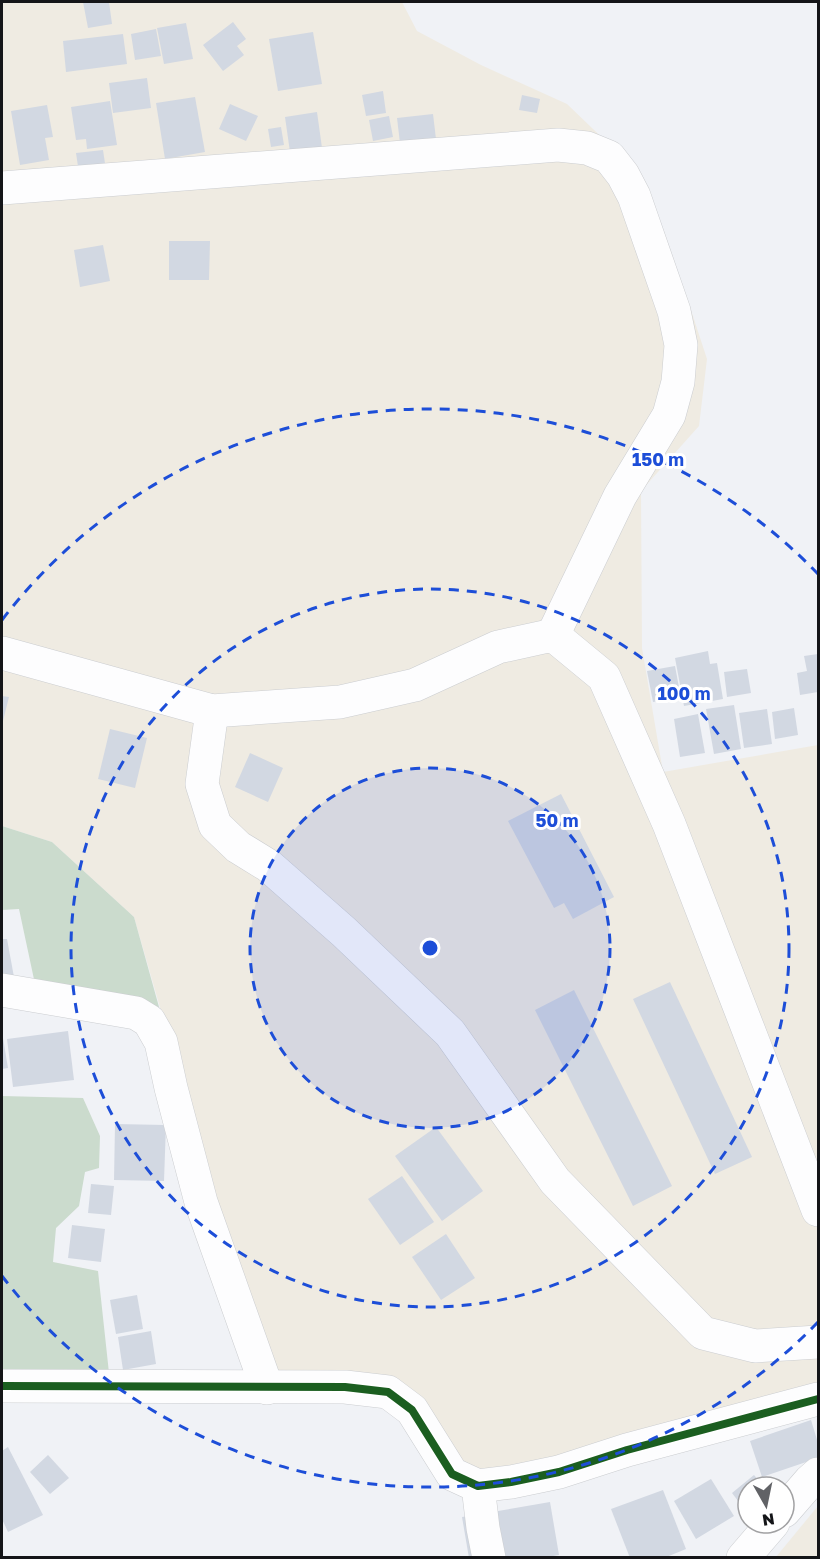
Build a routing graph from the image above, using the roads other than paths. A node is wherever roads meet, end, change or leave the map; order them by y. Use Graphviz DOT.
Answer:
graph roads {
  1 [pos="2,188"];
  2 [pos="553,635"];
  3 [pos="2,653"];
  4 [pos="212,711"];
  5 [pos="2,990"];
  6 [pos="819,1210"];
  7 [pos="819,1342"];
  8 [pos="2,1386"];
  9 [pos="267,1388"];
  10 [pos="819,1399"];
  11 [pos="819,1474"];
  12 [pos="478,1486"];
  13 [pos="796,1497"];
  14 [pos="762,1535"];
  15 [pos="489,1557"];
  16 [pos="743,1557"];
  1 -- 2 [label="street"];
  2 -- 4 [label="street"];
  2 -- 6 [label="street"];
  3 -- 4 [label="street"];
  4 -- 7 [label="street"];
  5 -- 9 [label="street"];
  8 -- 9 [label="street"];
  9 -- 12 [label="street"];
  10 -- 12 [label="street"];
  11 -- 13 [label="street"];
  12 -- 15 [label="street"];
  14 -- 16 [label="street"];
}
